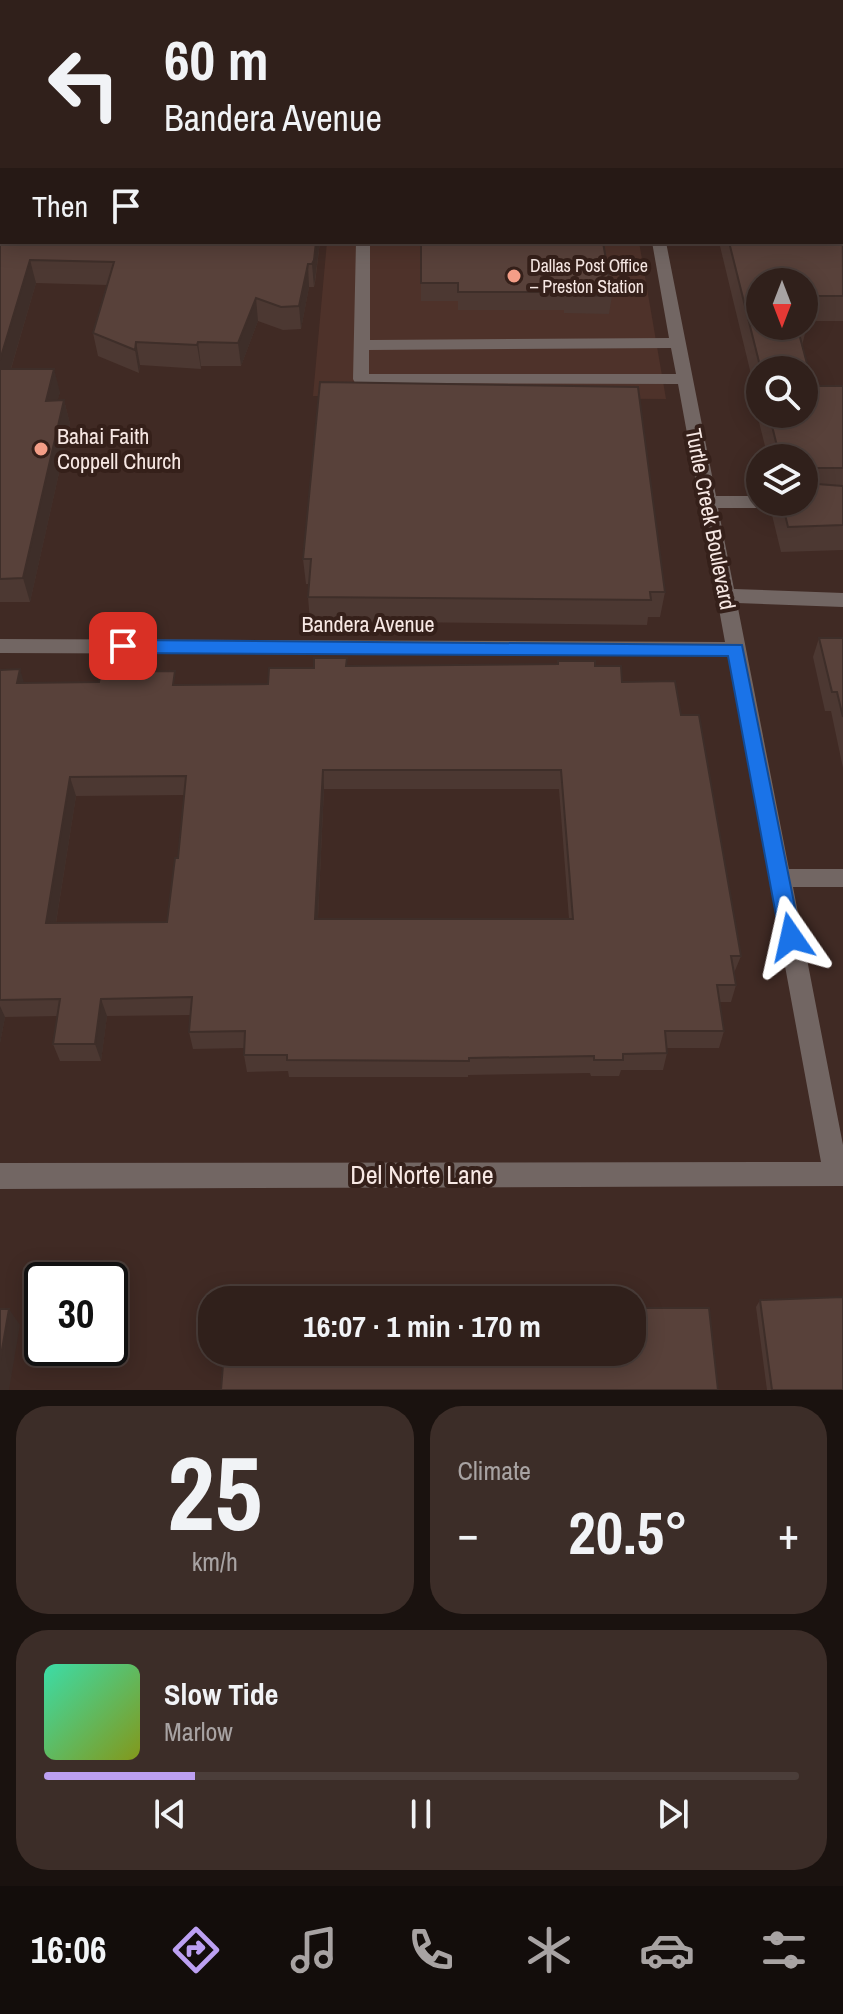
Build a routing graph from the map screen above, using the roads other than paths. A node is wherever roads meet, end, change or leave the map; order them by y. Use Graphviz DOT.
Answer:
graph roads {
  1 [pos="363,244"];
  2 [pos="659,244"];
  3 [pos="678,343"];
  4 [pos="361,345"];
  5 [pos="685,379"];
  6 [pos="708,502"];
  7 [pos="746,502"];
  8 [pos="725,595"];
  9 [pos="843,600"];
  10 [pos="0,646"];
  11 [pos="736,649"];
  12 [pos="779,878"];
  13 [pos="843,878"];
  14 [pos="840,1174"];
  15 [pos="0,1176"];
  1 -- 4 [label="street"];
  2 -- 3 [label="street, Turtle Creek Boulevard"];
  3 -- 4 [label="street"];
  3 -- 5 [label="street, Turtle Creek Boulevard"];
  4 -- 5 [label="street"];
  5 -- 6 [label="street, Turtle Creek Boulevard"];
  6 -- 7 [label="street"];
  6 -- 8 [label="street, Turtle Creek Boulevard"];
  8 -- 9 [label="street"];
  8 -- 11 [label="street, Turtle Creek Boulevard"];
  10 -- 11 [label="street, Bandera Avenue"];
  11 -- 12 [label="street, Turtle Creek Boulevard"];
  12 -- 13 [label="street"];
  12 -- 14 [label="street, Turtle Creek Boulevard"];
  14 -- 15 [label="street, Del Norte Lane"];
}
